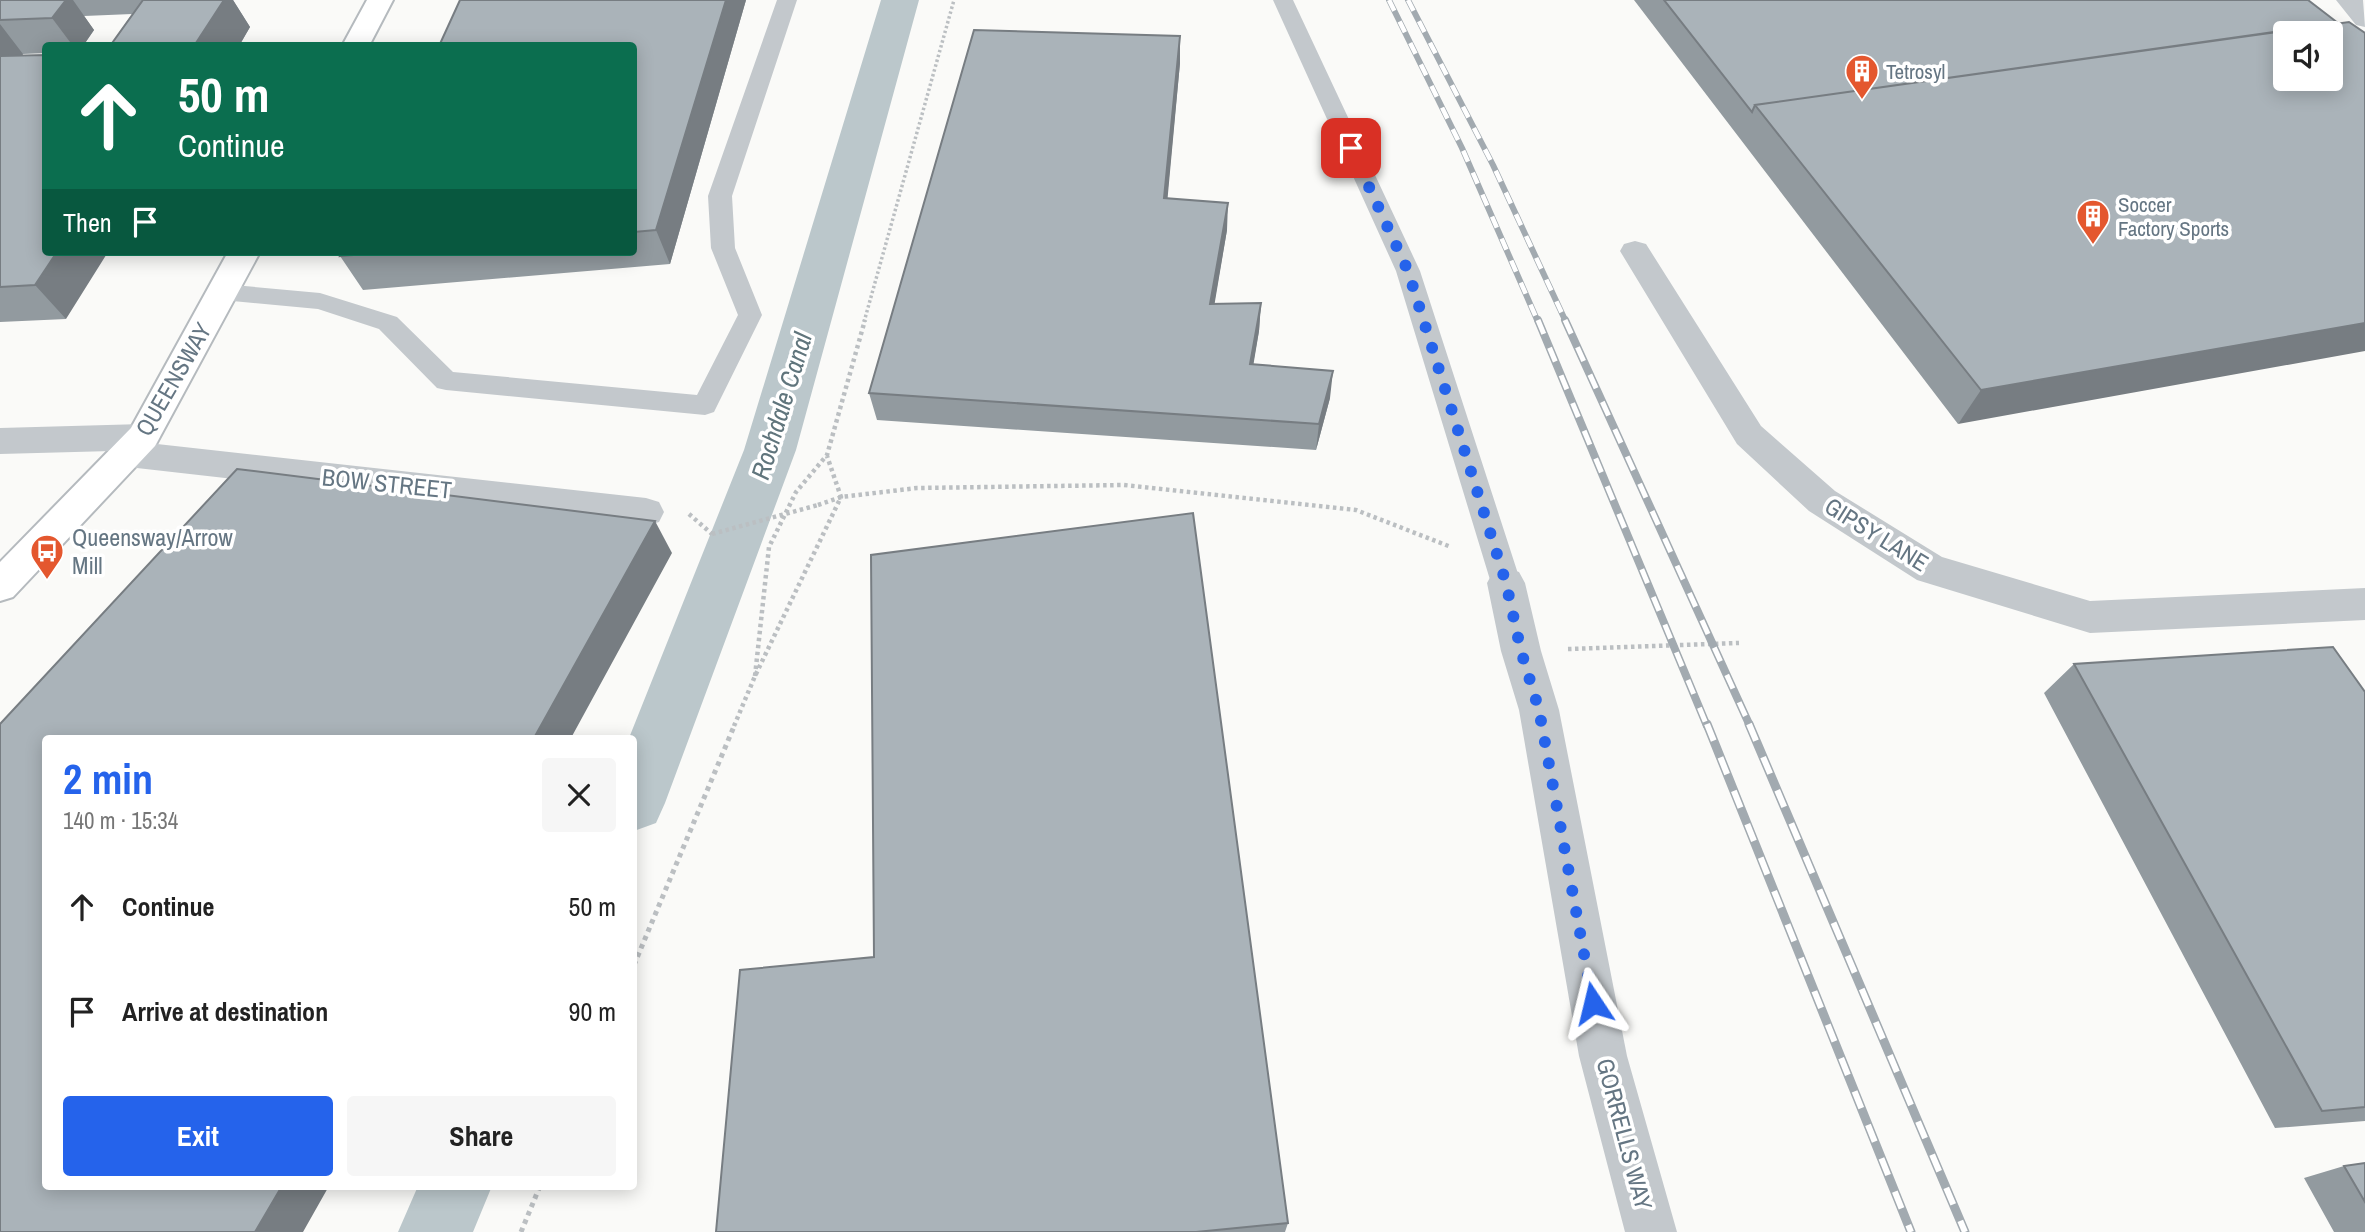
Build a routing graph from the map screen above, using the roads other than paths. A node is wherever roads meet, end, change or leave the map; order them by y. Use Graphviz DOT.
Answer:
graph roads {
  1 [pos="380,0"];
  2 [pos="787,0"];
  3 [pos="1283,0"];
  4 [pos="2349,0"];
  5 [pos="2365,19"];
  6 [pos="357,42"];
  7 [pos="1635,251"];
  8 [pos="241,256"];
  9 [pos="222,292"];
  10 [pos="0,441"];
  11 [pos="135,445"];
  12 [pos="646,512"];
  13 [pos="1506,583"];
  14 [pos="0,586"];
  15 [pos="2365,604"];
  16 [pos="1651,1232"];
  1 -- 6 [label="main road"];
  2 -- 9 [label="lane"];
  3 -- 13 [label="lane"];
  4 -- 5 [label="street"];
  7 -- 15 [label="street, GIPSY LANE"];
  8 -- 9 [label="main road, QUEENSWAY"];
  9 -- 11 [label="main road, QUEENSWAY"];
  10 -- 11 [label="street, BOW STREET"];
  11 -- 12 [label="street, BOW STREET"];
  11 -- 14 [label="main road, QUEENSWAY"];
  13 -- 16 [label="street, GORRELLS WAY"];
}
